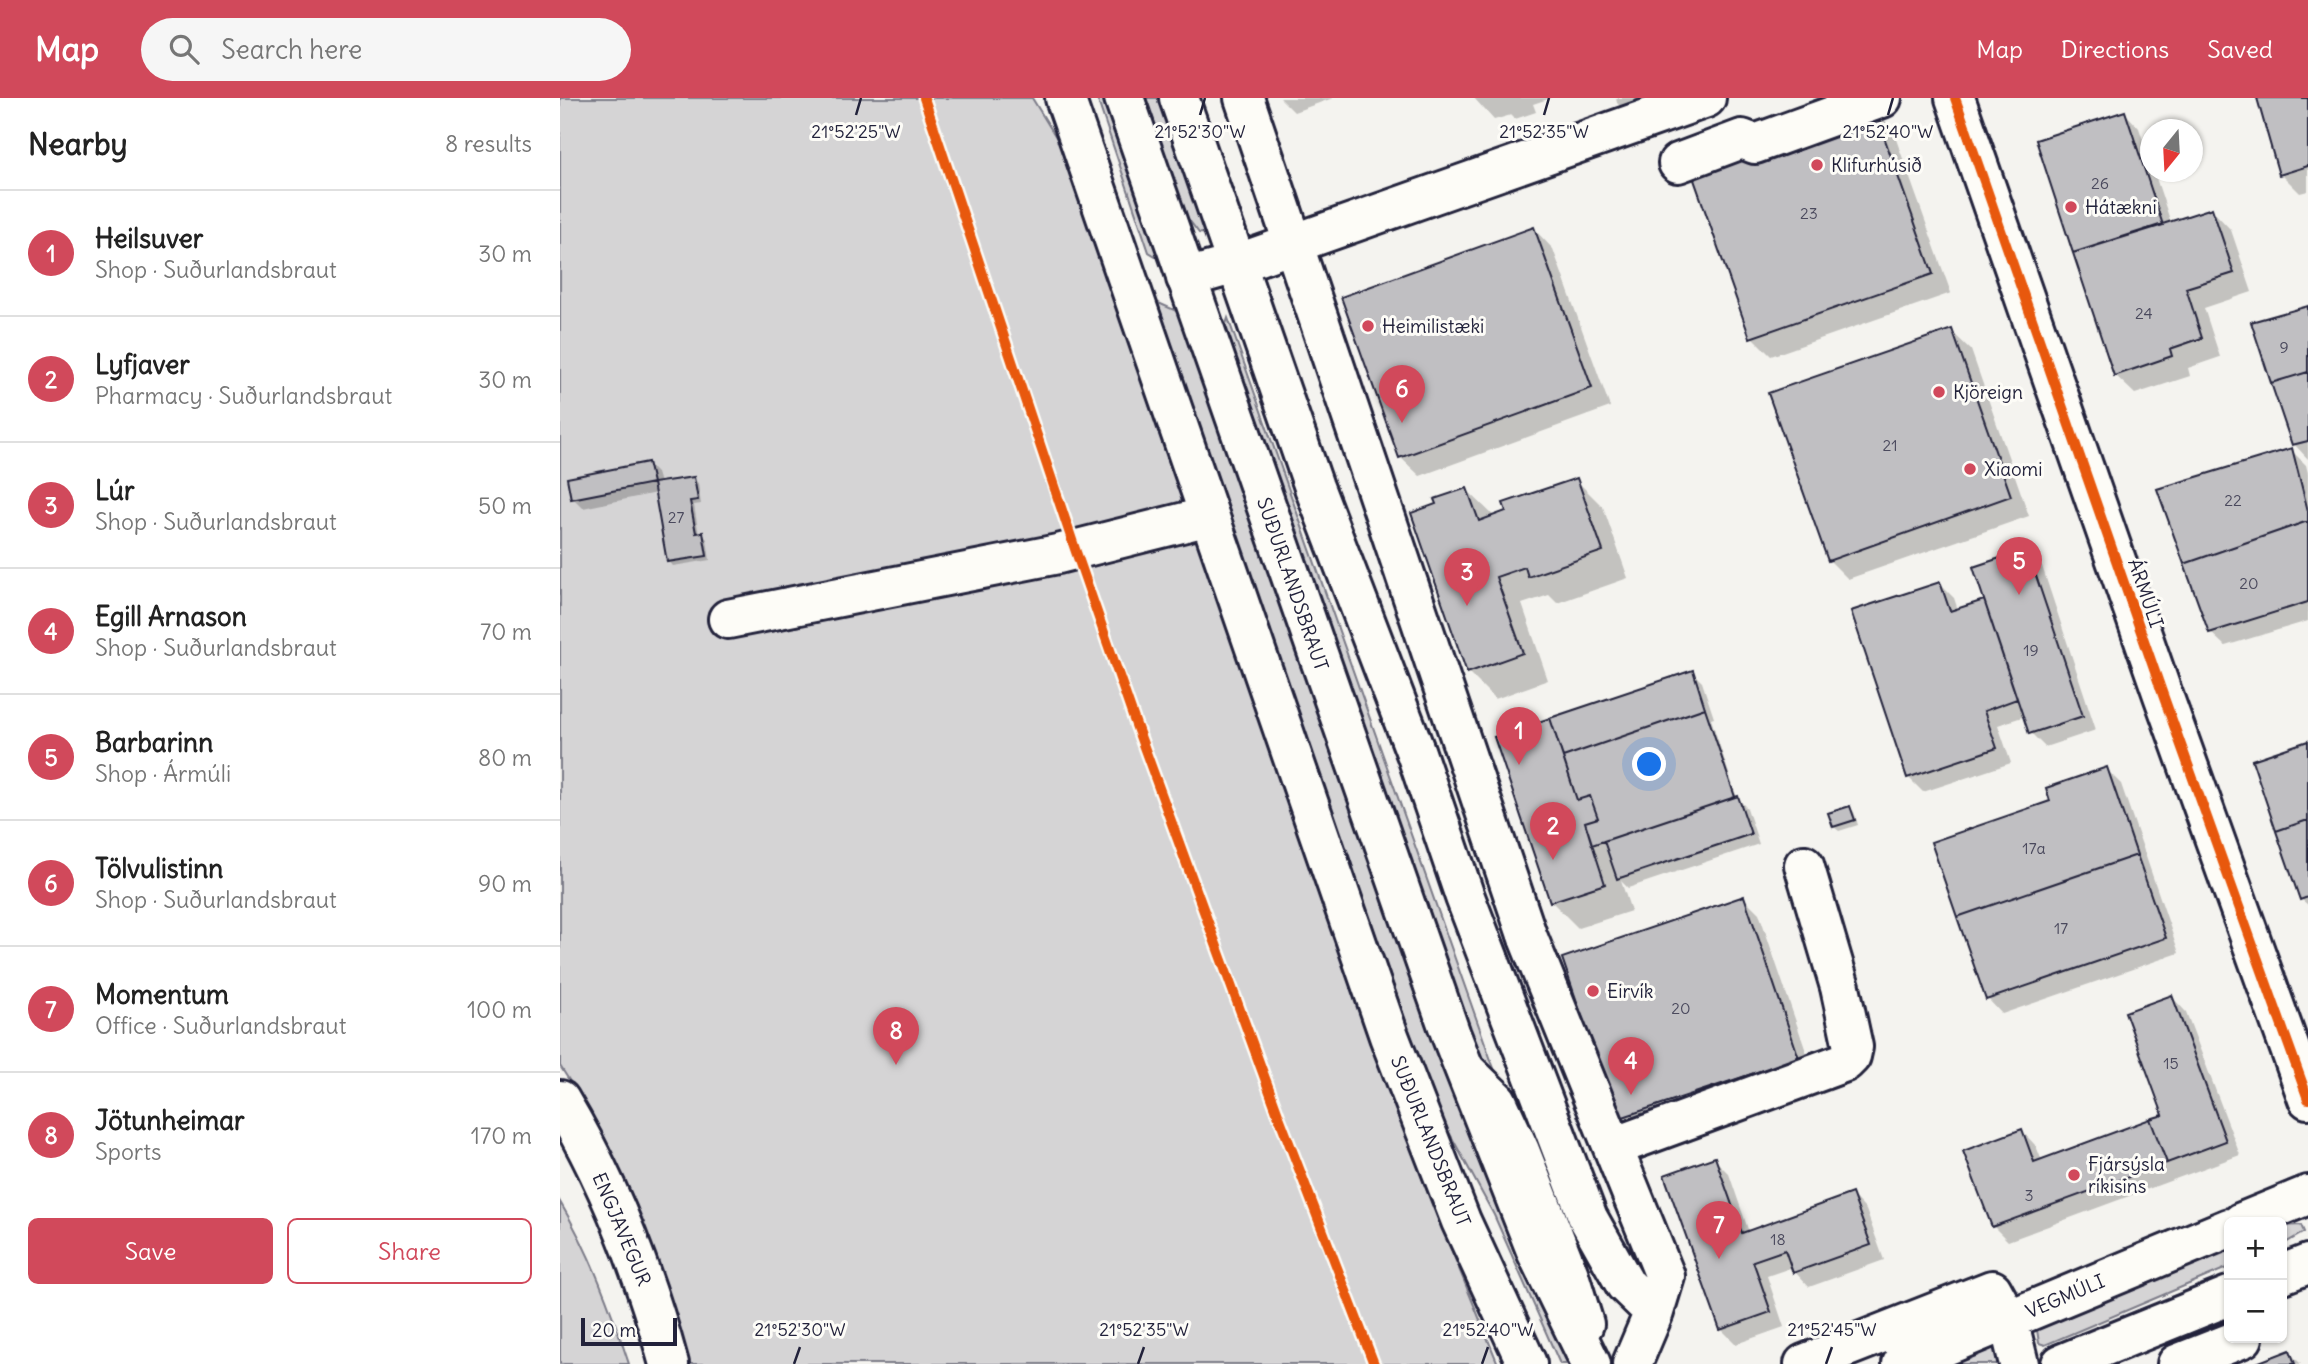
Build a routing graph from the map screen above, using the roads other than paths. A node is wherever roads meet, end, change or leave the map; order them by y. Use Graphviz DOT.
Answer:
graph roads {
  1 [pos="1124,98"];
  2 [pos="1179,98"];
  3 [pos="1244,98"];
  4 [pos="1706,98"];
  5 [pos="1882,98"];
  6 [pos="1955,98"];
  7 [pos="1063,102"];
  8 [pos="1678,163"];
  9 [pos="1294,244"];
  10 [pos="1236,264"];
  11 [pos="1186,278"];
  12 [pos="1130,284"];
  13 [pos="1387,498"];
  14 [pos="1209,516"];
  15 [pos="1326,520"];
  16 [pos="728,619"];
  17 [pos="1454,720"];
  18 [pos="1409,736"];
  19 [pos="1804,864"];
  20 [pos="1528,937"];
  21 [pos="1488,952"];
  22 [pos="2308,1099"];
  23 [pos="560,1100"];
  24 [pos="1613,1147"];
  25 [pos="2308,1195"];
  26 [pos="2254,1217"];
  27 [pos="2224,1229"];
  28 [pos="2308,1264"];
  29 [pos="2287,1272"];
  30 [pos="2224,1298"];
  31 [pos="2000,1305"];
  32 [pos="1654,1312"];
  33 [pos="2231,1343"];
  34 [pos="669,1364"];
  35 [pos="1527,1364"];
  36 [pos="1591,1364"];
  37 [pos="1632,1364"];
  38 [pos="1804,1364"];
  39 [pos="1902,1364"];
  40 [pos="2019,1364"];
  41 [pos="2061,1364"];
  42 [pos="2177,1364"];
  1 -- 11 [label="main road, SUÐURLANDSBRAUT"];
  2 -- 10 [label="main road"];
  3 -- 9 [label="main road"];
  4 -- 9 [label="main road"];
  5 -- 8 [label="main road"];
  6 -- 22 [label="main road, ÁRMÚLI"];
  7 -- 12 [label="main road, SUÐURLANDSBRAUT"];
  9 -- 10 [label="main road"];
  9 -- 13 [label="main road"];
  10 -- 11 [label="main road"];
  10 -- 15 [label="main road"];
  11 -- 12 [label="main road"];
  11 -- 36 [label="main road, SUÐURLANDSBRAUT"];
  12 -- 14 [label="main road, SUÐURLANDSBRAUT"];
  13 -- 15 [label="main road"];
  13 -- 17 [label="main road"];
  14 -- 16 [label="main road"];
  14 -- 35 [label="main road, SUÐURLANDSBRAUT"];
  15 -- 18 [label="main road"];
  17 -- 18 [label="main road"];
  17 -- 20 [label="main road"];
  18 -- 21 [label="main road"];
  19 -- 24 [label="main road"];
  20 -- 21 [label="main road"];
  20 -- 24 [label="main road"];
  21 -- 32 [label="main road"];
  23 -- 34 [label="main road, ENGJAVEGUR"];
  24 -- 32 [label="main road"];
  25 -- 26 [label="main road"];
  27 -- 31 [label="main road, VEGMÚLI"];
  28 -- 29 [label="main road"];
  30 -- 41 [label="main road"];
  31 -- 38 [label="main road"];
  31 -- 39 [label="main road, VEGMÚLI"];
  31 -- 40 [label="main road"];
  32 -- 37 [label="main road"];
  33 -- 42 [label="main road"];
}
